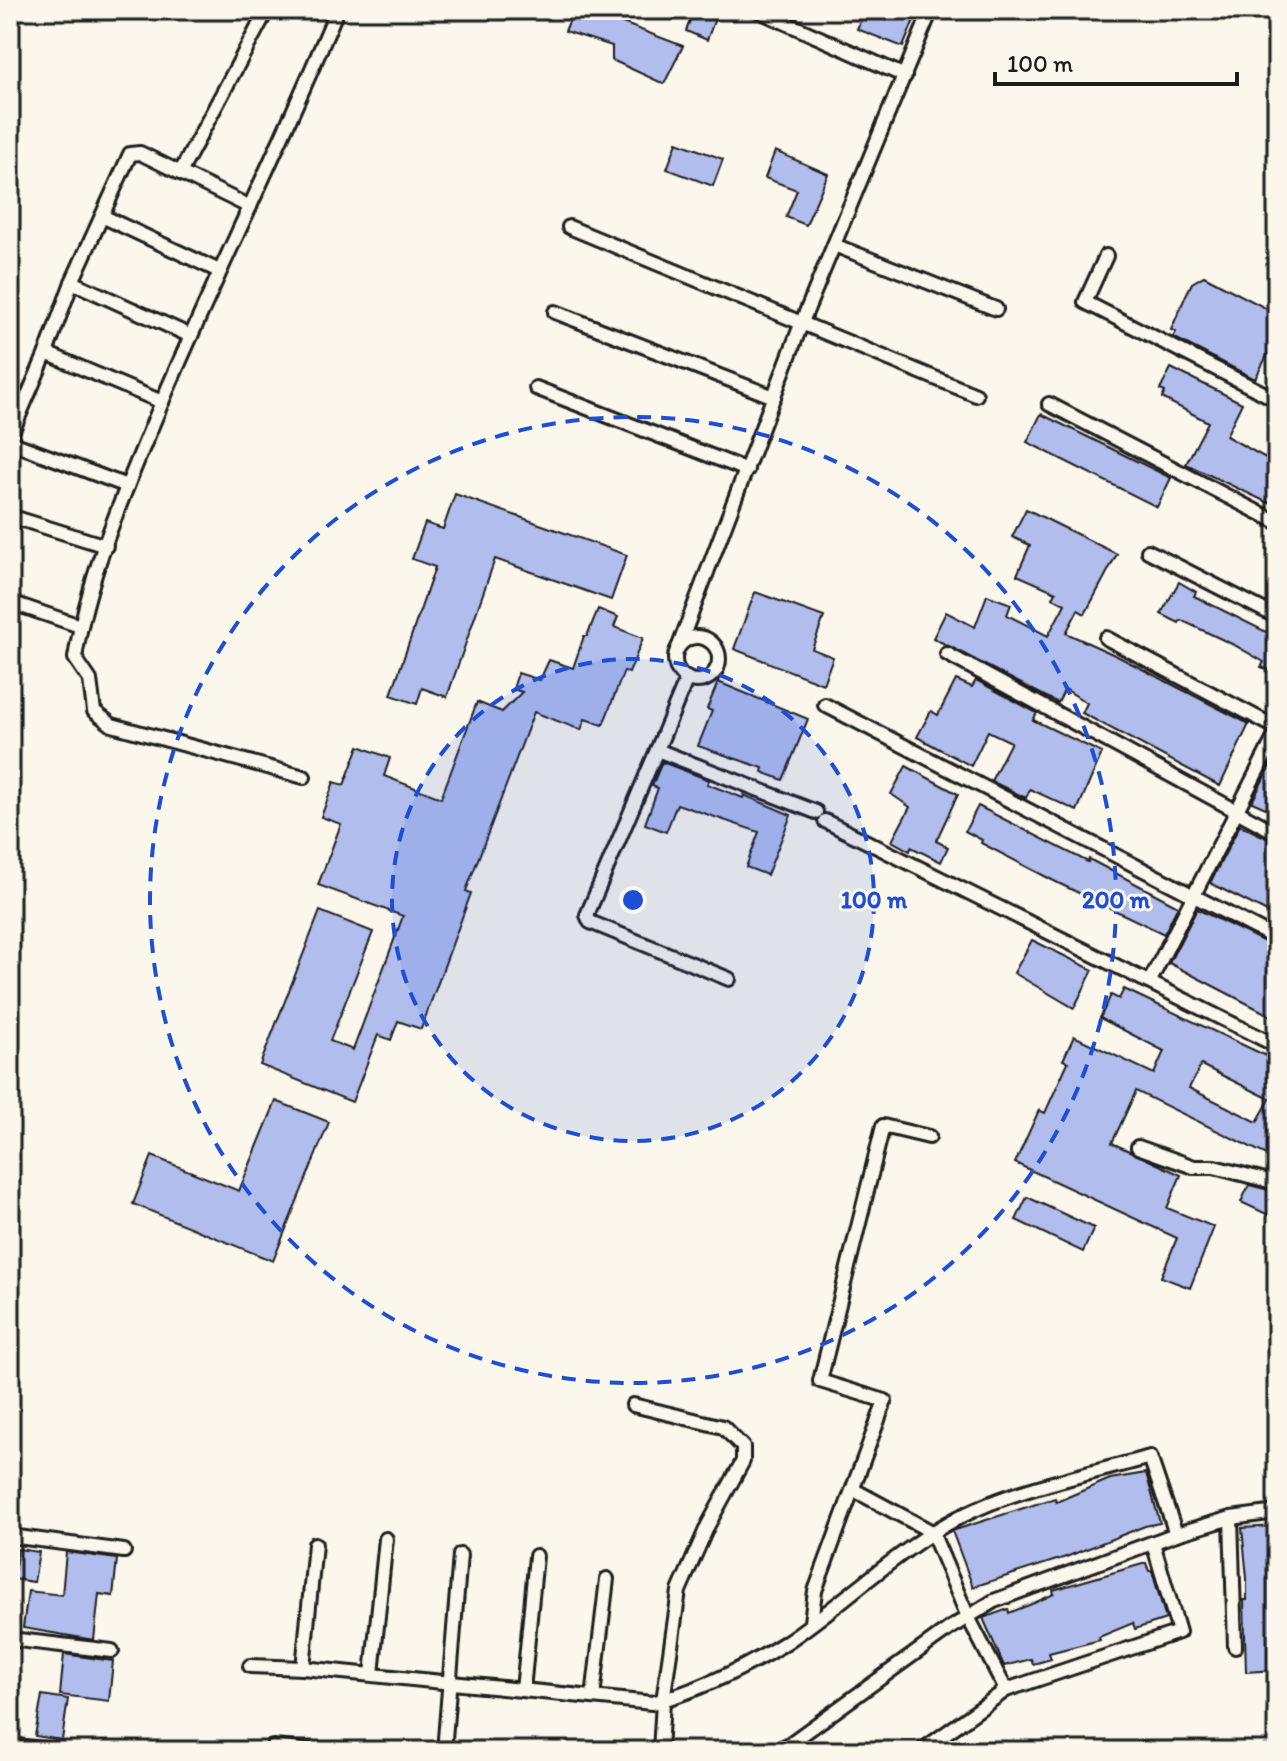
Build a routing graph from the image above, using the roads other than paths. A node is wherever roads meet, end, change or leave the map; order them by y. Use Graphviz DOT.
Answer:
graph roads {
  1 [pos="267,10"];
  2 [pos="337,10"];
  3 [pos="757,10"];
  4 [pos="931,10"];
  5 [pos="905,76"];
  6 [pos="180,173"];
  7 [pos="250,207"];
  8 [pos="102,216"];
  9 [pos="569,227"];
  10 [pos="834,245"];
  11 [pos="1106,256"];
  12 [pos="219,271"];
  13 [pos="72,282"];
  14 [pos="996,309"];
  15 [pos="555,312"];
  16 [pos="802,322"];
  17 [pos="191,336"];
  18 [pos="46,353"];
  19 [pos="536,388"];
  20 [pos="976,395"];
  21 [pos="774,397"];
  22 [pos="1277,400"];
  23 [pos="162,402"];
  24 [pos="1049,404"];
  25 [pos="10,440"];
  26 [pos="747,470"];
  27 [pos="127,486"];
  28 [pos="10,516"];
  29 [pos="1277,522"];
  30 [pos="106,546"];
  31 [pos="1148,551"];
  32 [pos="10,602"];
  33 [pos="1277,617"];
  34 [pos="80,626"];
  35 [pos="1106,638"];
  36 [pos="679,646"];
  37 [pos="947,654"];
  38 [pos="687,678"];
  39 [pos="825,705"];
  40 [pos="1277,730"];
  41 [pos="657,750"];
  42 [pos="304,777"];
  43 [pos="1235,812"];
  44 [pos="1277,833"];
  45 [pos="1193,895"];
  46 [pos="1277,939"];
  47 [pos="729,979"];
  48 [pos="1150,981"];
  49 [pos="1277,1046"];
  50 [pos="929,1137"];
  51 [pos="1138,1147"];
  52 [pos="1277,1183"];
  53 [pos="633,1405"];
  54 [pos="854,1490"];
  55 [pos="1277,1512"];
  56 [pos="1231,1518"];
  57 [pos="932,1532"];
  58 [pos="1176,1534"];
  59 [pos="10,1536"];
  60 [pos="386,1539"];
  61 [pos="1153,1543"];
  62 [pos="315,1544"];
  63 [pos="124,1551"];
  64 [pos="460,1555"];
  65 [pos="536,1556"];
  66 [pos="607,1579"];
  67 [pos="968,1617"];
  68 [pos="811,1622"];
  69 [pos="10,1639"];
  70 [pos="1235,1647"];
  71 [pos="112,1651"];
  72 [pos="250,1666"];
  73 [pos="303,1668"];
  74 [pos="372,1674"];
  75 [pos="449,1683"];
  76 [pos="523,1690"];
  77 [pos="1006,1690"];
  78 [pos="593,1697"];
  79 [pos="663,1701"];
  80 [pos="10,1745"];
  81 [pos="273,1747"];
  82 [pos="56,1751"];
  83 [pos="311,1751"];
  84 [pos="444,1751"];
  85 [pos="660,1751"];
  86 [pos="775,1751"];
  87 [pos="921,1751"];
  1 -- 6 [label="street"];
  2 -- 7 [label="street"];
  3 -- 5 [label="street"];
  4 -- 5 [label="street"];
  5 -- 10 [label="street"];
  6 -- 7 [label="street"];
  6 -- 8 [label="street"];
  7 -- 12 [label="street"];
  8 -- 12 [label="street"];
  8 -- 13 [label="street"];
  9 -- 16 [label="street"];
  10 -- 14 [label="street"];
  10 -- 16 [label="street"];
  11 -- 22 [label="street"];
  12 -- 17 [label="street"];
  13 -- 17 [label="street"];
  13 -- 18 [label="street"];
  15 -- 21 [label="street"];
  16 -- 20 [label="street"];
  16 -- 21 [label="street"];
  17 -- 23 [label="street"];
  18 -- 23 [label="street"];
  18 -- 25 [label="street"];
  19 -- 26 [label="street"];
  21 -- 26 [label="street"];
  23 -- 27 [label="street"];
  24 -- 29 [label="street"];
  25 -- 27 [label="street"];
  26 -- 36 [label="street"];
  27 -- 30 [label="street"];
  28 -- 30 [label="street"];
  30 -- 34 [label="street"];
  31 -- 33 [label="street"];
  32 -- 34 [label="street"];
  34 -- 42 [label="street"];
  35 -- 40 [label="street"];
  36 -- 38 [label="street"];
  36 -- 38 [label="street"];
  37 -- 43 [label="street"];
  38 -- 41 [label="street"];
  39 -- 45 [label="street"];
  40 -- 43 [label="street"];
  41 -- 47 [label="street"];
  41 -- 48 [label="street"];
  43 -- 44 [label="street"];
  43 -- 45 [label="street"];
  45 -- 46 [label="street"];
  45 -- 48 [label="street"];
  48 -- 49 [label="street"];
  50 -- 54 [label="street"];
  51 -- 52 [label="street"];
  53 -- 79 [label="street"];
  54 -- 57 [label="street"];
  54 -- 68 [label="street"];
  55 -- 56 [label="street"];
  56 -- 58 [label="street"];
  56 -- 70 [label="street"];
  57 -- 58 [label="street"];
  57 -- 67 [label="street"];
  57 -- 68 [label="street"];
  58 -- 61 [label="street"];
  59 -- 63 [label="street"];
  60 -- 74 [label="street"];
  61 -- 67 [label="street"];
  61 -- 77 [label="street"];
  62 -- 73 [label="street"];
  64 -- 75 [label="street"];
  65 -- 76 [label="street"];
  66 -- 78 [label="street"];
  67 -- 77 [label="street"];
  67 -- 86 [label="street"];
  68 -- 79 [label="street"];
  69 -- 71 [label="street"];
  72 -- 73 [label="street"];
  73 -- 74 [label="street"];
  74 -- 75 [label="street"];
  75 -- 76 [label="street"];
  75 -- 84 [label="street"];
  76 -- 78 [label="street"];
  77 -- 87 [label="street"];
  78 -- 79 [label="street"];
  79 -- 85 [label="street"];
  80 -- 82 [label="street"];
  81 -- 83 [label="street"];
}
